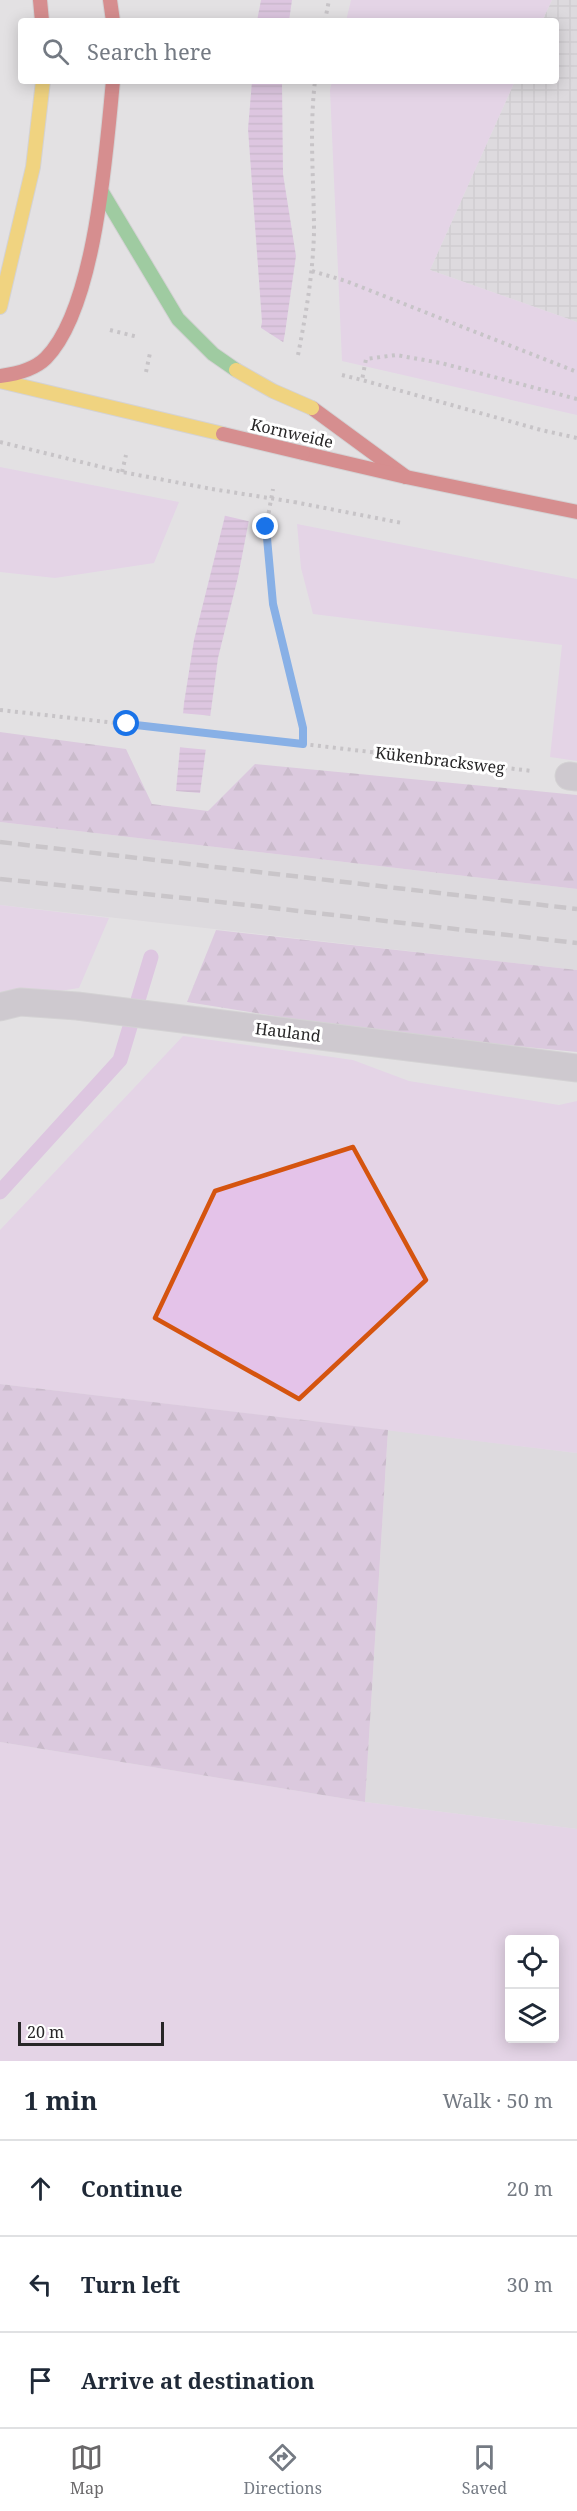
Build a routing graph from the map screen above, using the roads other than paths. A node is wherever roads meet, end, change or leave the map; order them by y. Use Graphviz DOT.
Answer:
graph roads {
  1 [pos="40,0"];
  2 [pos="110,0"];
  3 [pos="42,18"];
  4 [pos="113,18"];
  5 [pos="43,84"];
  6 [pos="113,84"];
  7 [pos="102,192"];
  8 [pos="0,307"];
  9 [pos="0,376"];
  10 [pos="0,381"];
  11 [pos="406,477"];
  12 [pos="577,512"];
  13 [pos="0,1007"];
  14 [pos="577,1068"];
  1 -- 3 [label="main road"];
  2 -- 4 [label="main road"];
  5 -- 8 [label="main road"];
  6 -- 7 [label="main road"];
  7 -- 9 [label="main road"];
  7 -- 11 [label="main road, bridge"];
  10 -- 11 [label="main road, Kornweide, bridge"];
  11 -- 12 [label="main road, Kornweide"];
  13 -- 14 [label="lane, Hauland"];
}
